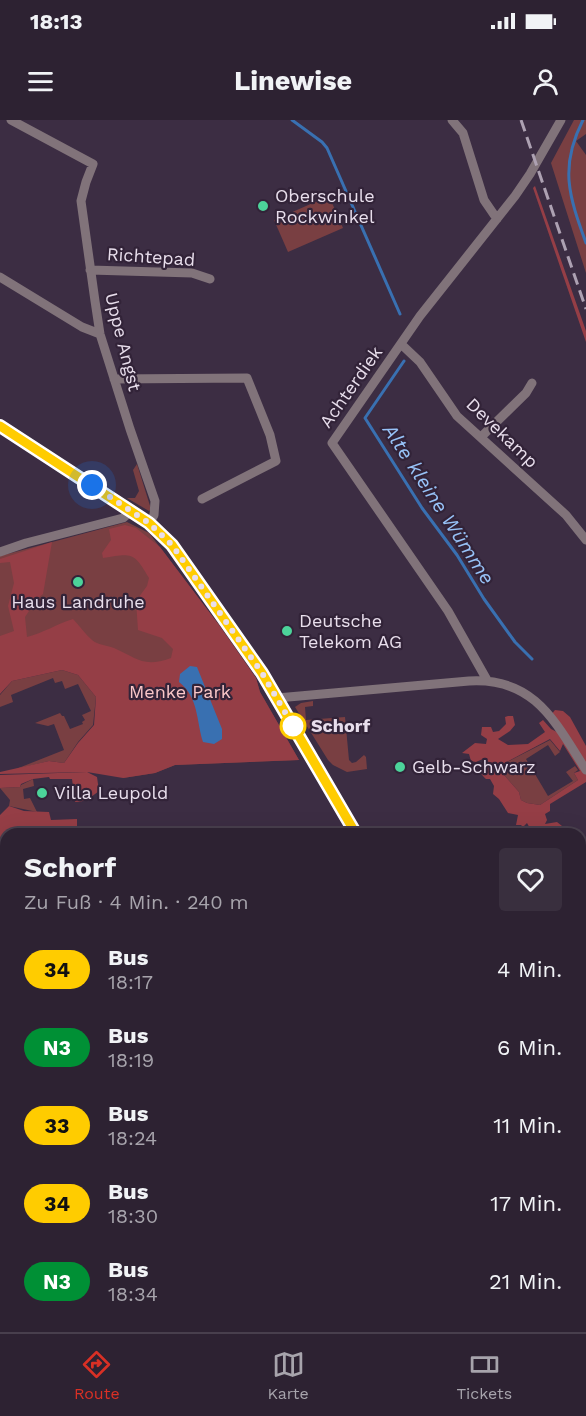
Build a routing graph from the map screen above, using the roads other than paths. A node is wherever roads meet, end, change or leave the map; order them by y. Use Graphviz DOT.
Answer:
graph roads {
  1 [pos="11,120"];
  2 [pos="452,120"];
  3 [pos="561,120"];
  4 [pos="497,219"];
  5 [pos="90,270"];
  6 [pos="0,277"];
  7 [pos="210,279"];
  8 [pos="100,333"];
  9 [pos="402,344"];
  10 [pos="114,379"];
  11 [pos="532,382"];
  12 [pos="0,426"];
  13 [pos="481,437"];
  14 [pos="202,499"];
  15 [pos="131,511"];
  16 [pos="149,523"];
  17 [pos="586,540"];
  18 [pos="0,552"];
  19 [pos="488,680"];
  20 [pos="277,698"];
  21 [pos="586,770"];
  22 [pos="353,828"];
  1 -- 5 [label="street, Uppe Angst"];
  2 -- 4 [label="street"];
  3 -- 4 [label="street, Achterdiek"];
  4 -- 9 [label="street, Achterdiek"];
  5 -- 7 [label="street, Richtepad"];
  5 -- 8 [label="street, Uppe Angst"];
  6 -- 8 [label="street"];
  8 -- 10 [label="street, Uppe Angst"];
  9 -- 13 [label="street, Devekamp"];
  9 -- 19 [label="street, Achterdiek"];
  10 -- 14 [label="street"];
  10 -- 16 [label="street, Uppe Angst"];
  11 -- 13 [label="street"];
  12 -- 15 [label="main road"];
  13 -- 17 [label="street, Devekamp"];
  15 -- 16 [label="main road"];
  15 -- 18 [label="street"];
  16 -- 20 [label="main road"];
  19 -- 20 [label="street"];
  19 -- 21 [label="street"];
  20 -- 22 [label="main road"];
}
